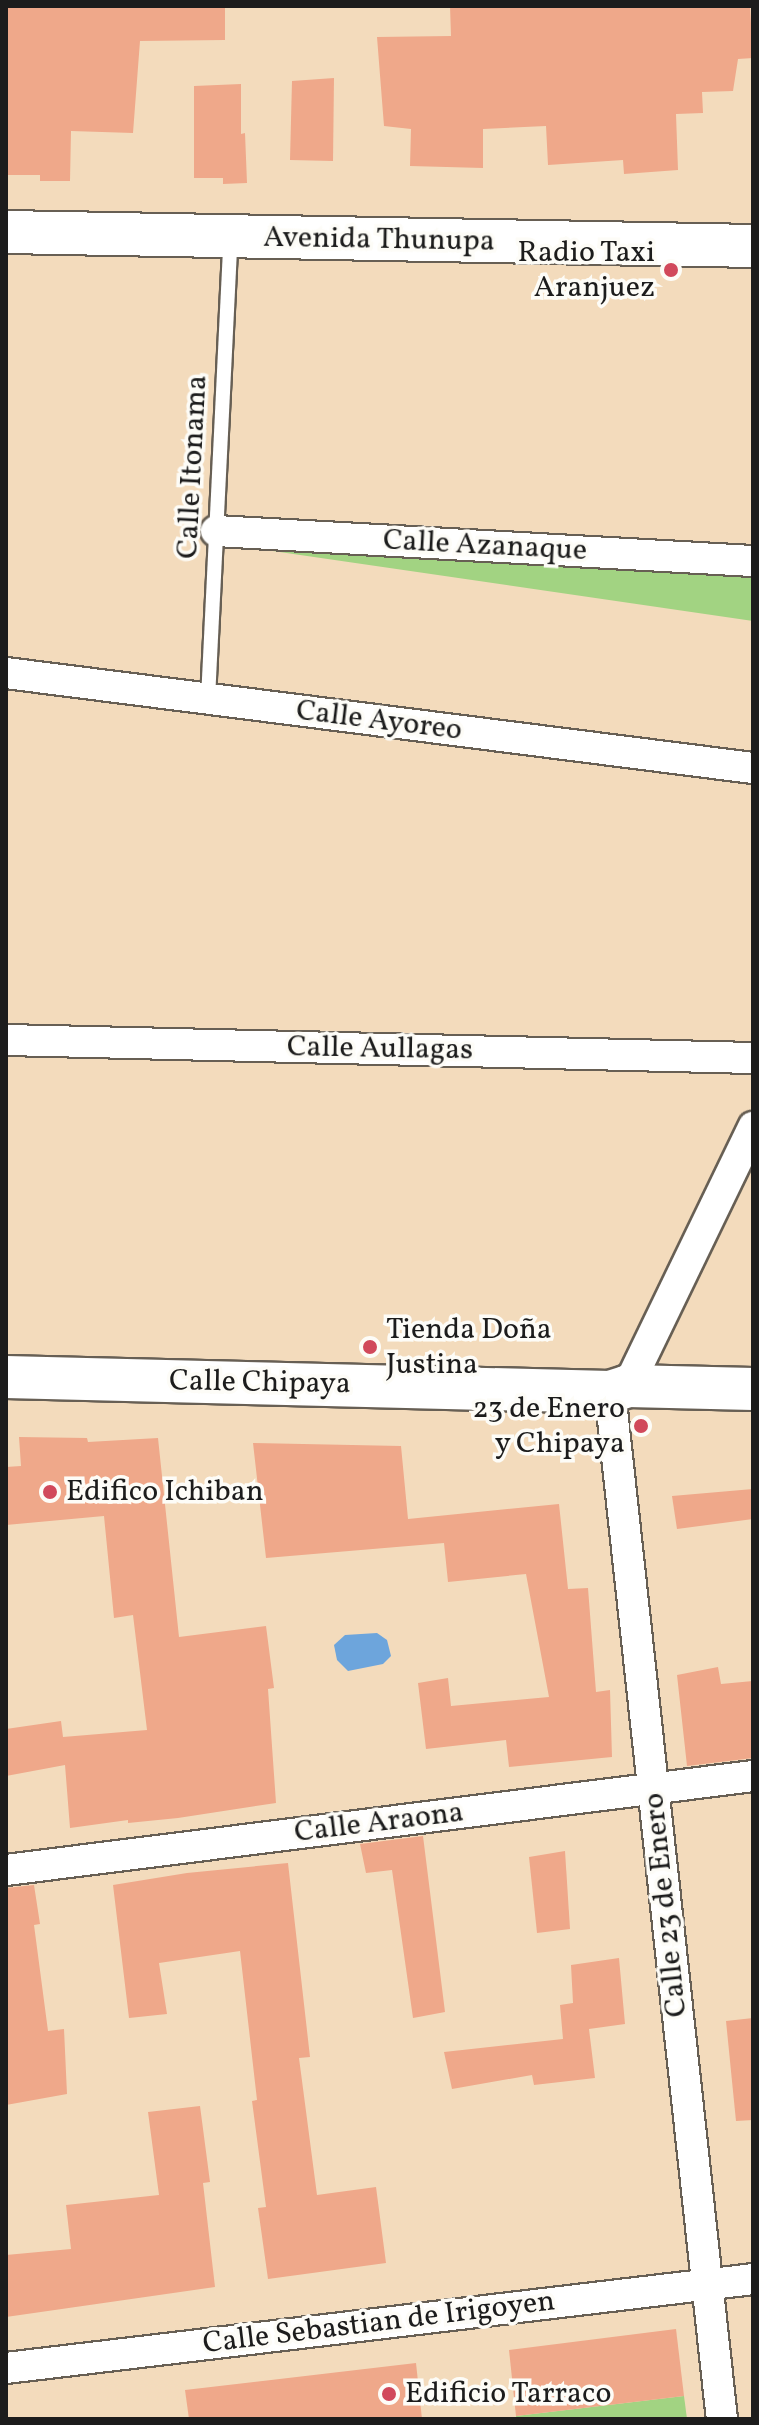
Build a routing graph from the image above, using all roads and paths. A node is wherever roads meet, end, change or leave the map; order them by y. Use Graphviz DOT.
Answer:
graph roads {
  1 [pos="6,232"];
  2 [pos="230,237"];
  3 [pos="753,246"];
  4 [pos="216,531"];
  5 [pos="753,561"];
  6 [pos="6,673"];
  7 [pos="208,699"];
  8 [pos="753,768"];
  9 [pos="6,1040"];
  10 [pos="753,1058"];
  11 [pos="753,1127"];
  12 [pos="6,1377"];
  13 [pos="619,1389"];
  14 [pos="753,1389"];
  15 [pos="753,1776"];
  16 [pos="655,1788"];
  17 [pos="6,1870"];
  18 [pos="753,2279"];
  19 [pos="705,2284"];
  20 [pos="6,2368"];
  21 [pos="722,2419"];
  1 -- 2 [label="street, Avenida Thunupa"];
  2 -- 3 [label="street, Avenida Thunupa"];
  2 -- 4 [label="lane, Calle Itonama"];
  4 -- 5 [label="street, Calle Azanaque"];
  4 -- 7 [label="lane, Calle Itonama"];
  6 -- 7 [label="street, Calle Ayoreo"];
  7 -- 8 [label="street, Calle Ayoreo"];
  9 -- 10 [label="street, Calle Aullagas"];
  11 -- 13 [label="street"];
  12 -- 13 [label="street, Calle Chipaya"];
  13 -- 14 [label="street, Calle Chipaya"];
  13 -- 16 [label="street, Calle 23 de Enero"];
  15 -- 16 [label="street, Calle Araona"];
  16 -- 17 [label="street, Calle Araona"];
  16 -- 19 [label="street, Calle 23 de Enero"];
  18 -- 19 [label="street, Calle Sebastian de Irigoyen"];
  19 -- 20 [label="street, Calle Sebastian de Irigoyen"];
  19 -- 21 [label="street, Calle 23 de Enero"];
}
